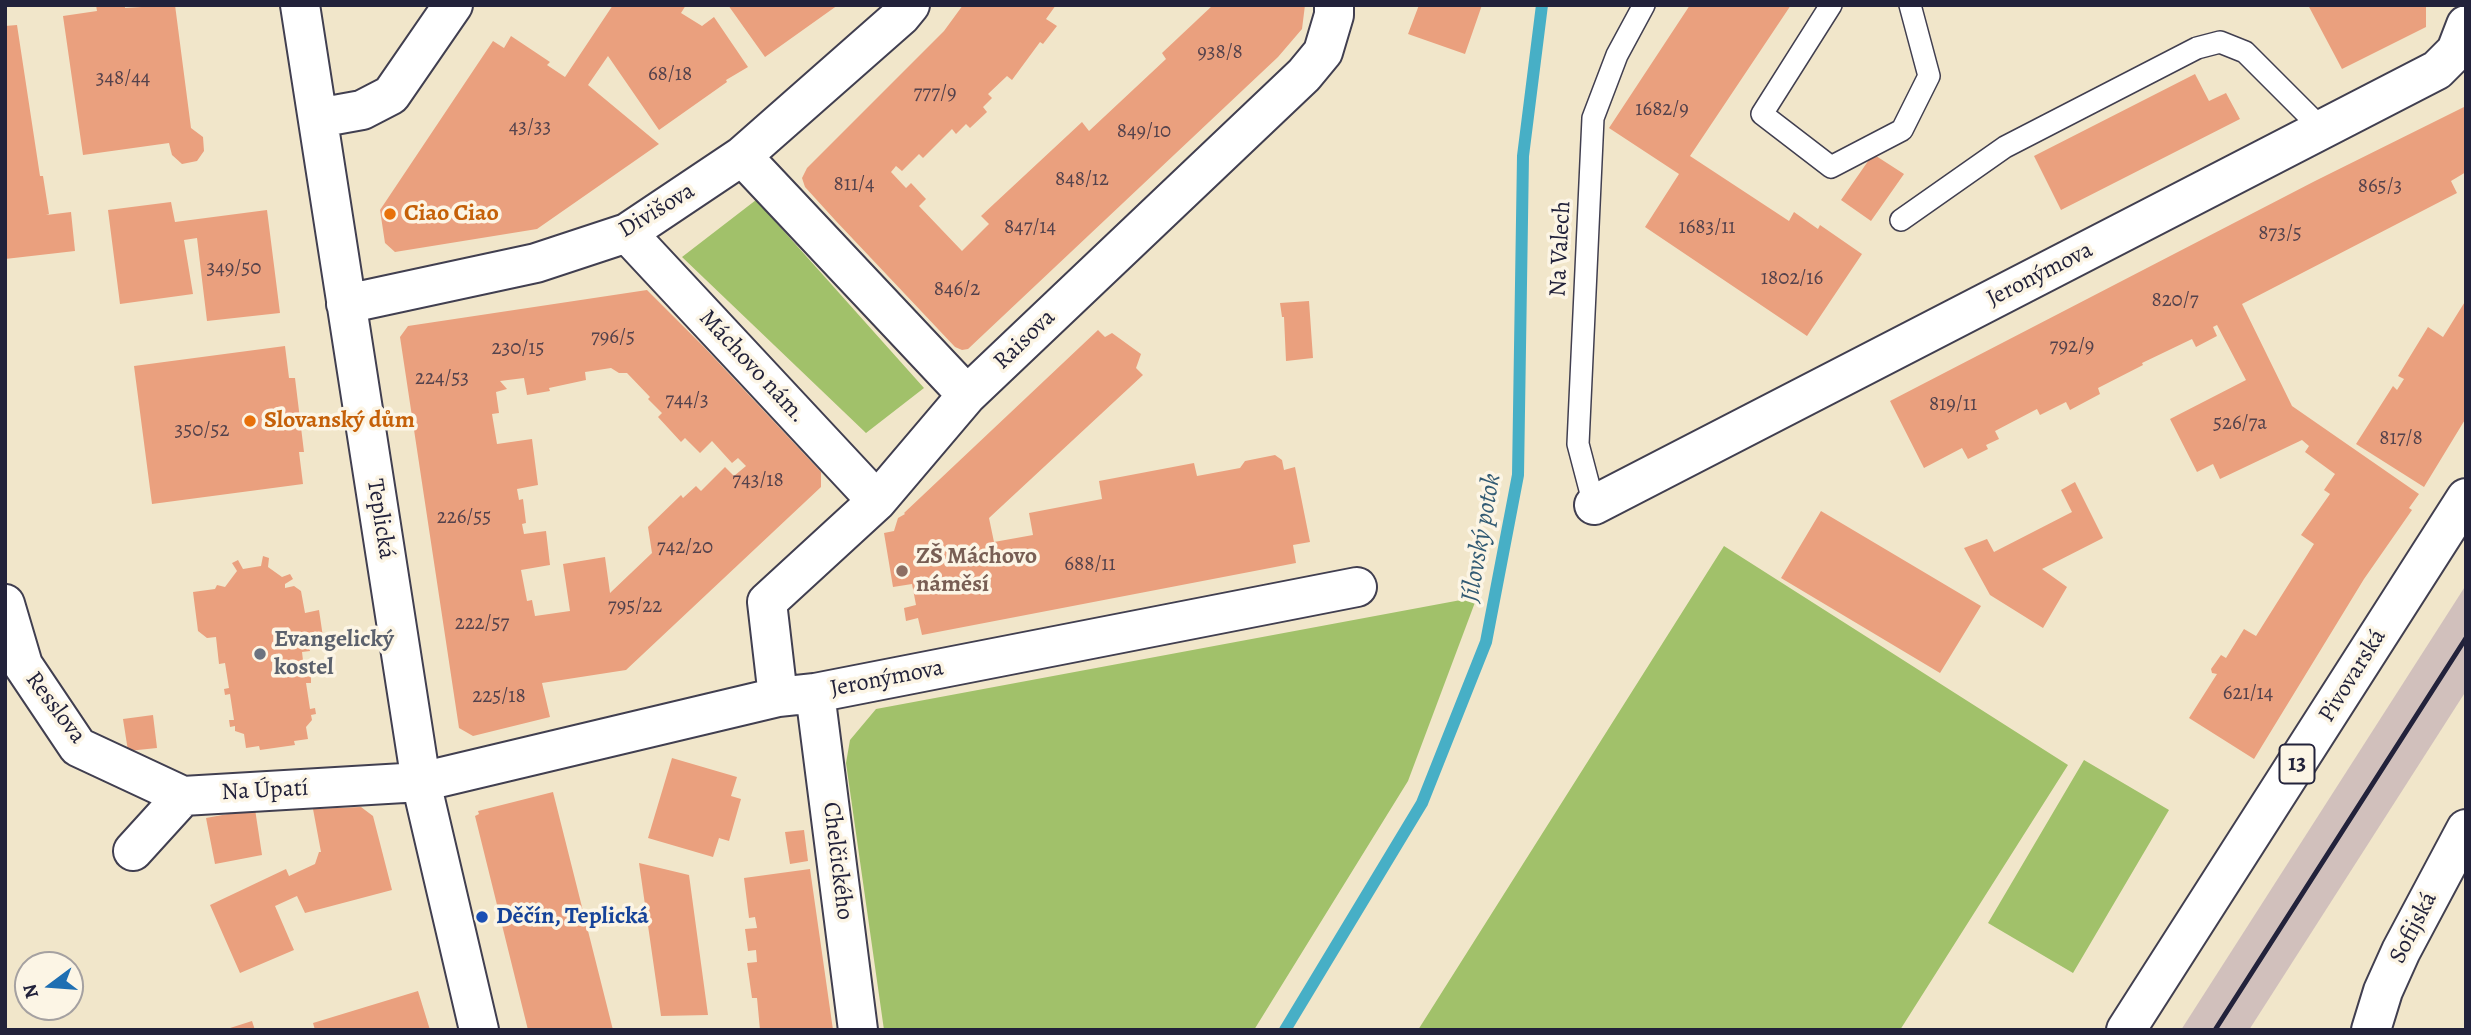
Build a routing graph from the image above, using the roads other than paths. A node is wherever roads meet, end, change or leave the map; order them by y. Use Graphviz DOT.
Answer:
graph roads {
  1 [pos="300,5"];
  2 [pos="453,5"];
  3 [pos="910,5"];
  4 [pos="1334,5"];
  5 [pos="1644,5"];
  6 [pos="1831,5"];
  7 [pos="1910,5"];
  8 [pos="2466,25"];
  9 [pos="318,118"];
  10 [pos="2322,130"];
  11 [pos="742,156"];
  12 [pos="1900,220"];
  13 [pos="627,233"];
  14 [pos="346,304"];
  15 [pos="967,395"];
  16 [pos="2466,498"];
  17 [pos="877,501"];
  18 [pos="1594,505"];
  19 [pos="1357,587"];
  20 [pos="5,604"];
  21 [pos="815,693"];
  22 [pos="778,697"];
  23 [pos="421,782"];
  24 [pos="183,796"];
  25 [pos="2466,829"];
  26 [pos="133,851"];
  27 [pos="479,1030"];
  28 [pos="858,1030"];
  29 [pos="2126,1030"];
  30 [pos="2371,1030"];
  1 -- 9 [label="street, Teplická"];
  2 -- 9 [label="street"];
  3 -- 11 [label="street, Divišova"];
  4 -- 15 [label="street, Raisova"];
  5 -- 18 [label="lane, Na Valech"];
  6 -- 7 [label="lane"];
  8 -- 10 [label="street, Jeronýmova"];
  9 -- 14 [label="street, Teplická"];
  10 -- 12 [label="lane"];
  10 -- 18 [label="street, Jeronýmova"];
  11 -- 13 [label="street, Divišova"];
  11 -- 15 [label="street"];
  13 -- 14 [label="street, Divišova"];
  13 -- 17 [label="street, Máchovo nám."];
  14 -- 23 [label="street, Teplická"];
  15 -- 17 [label="street, Raisova"];
  16 -- 29 [label="street, Pivovarská / 13"];
  17 -- 22 [label="street, Raisova"];
  19 -- 21 [label="street, Jeronýmova"];
  20 -- 24 [label="street, Resslova"];
  21 -- 22 [label="street, Jeronýmova"];
  21 -- 28 [label="street, Chelčického"];
  22 -- 23 [label="street, Jeronýmova"];
  23 -- 24 [label="street, Na Úpatí"];
  23 -- 27 [label="street, Teplická"];
  24 -- 26 [label="street"];
  25 -- 30 [label="street, Sofijská"];
}
